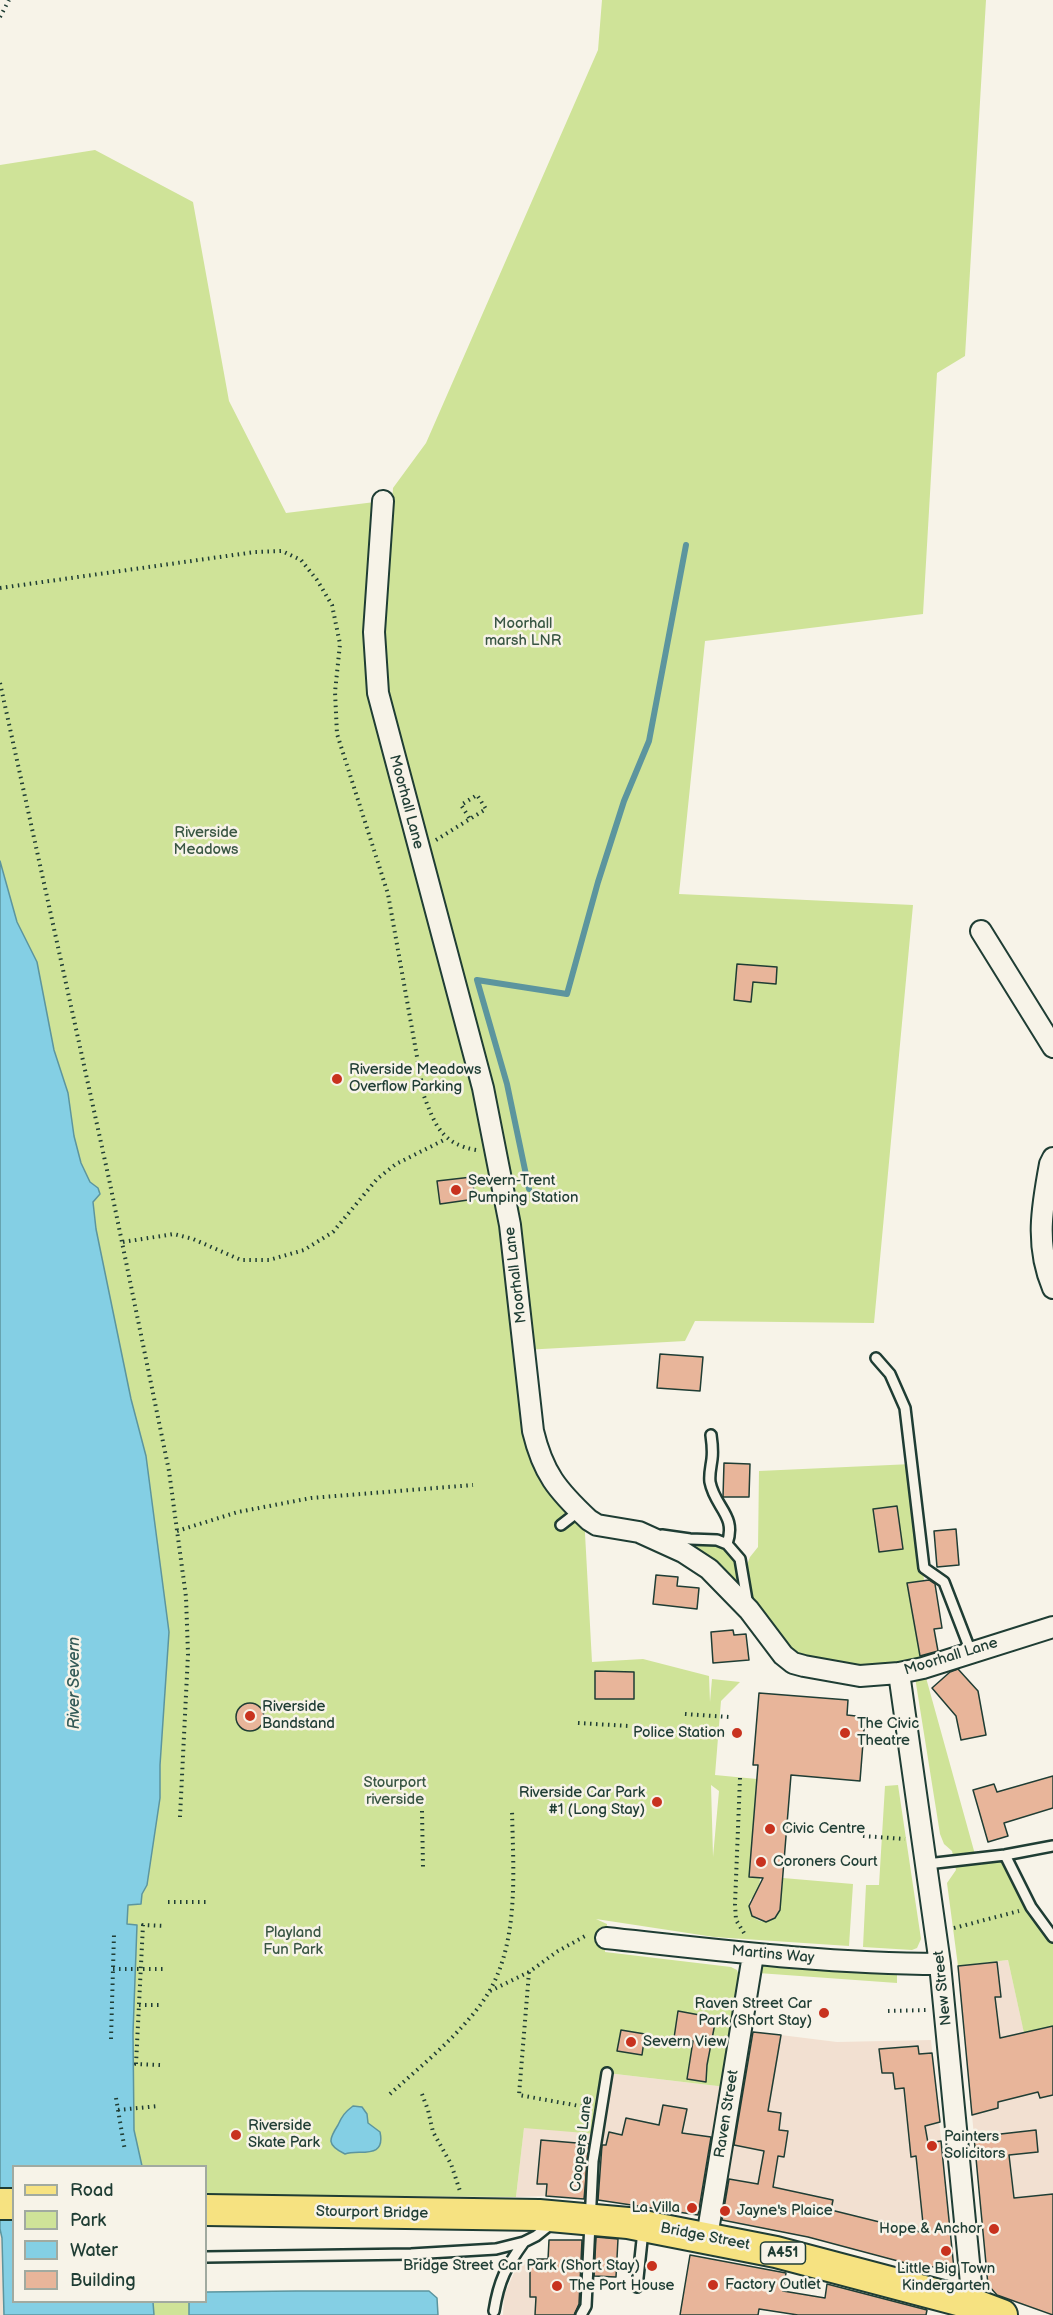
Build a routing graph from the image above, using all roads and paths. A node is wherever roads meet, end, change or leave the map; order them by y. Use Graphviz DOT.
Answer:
graph roads {
  1 [pos="9,0"];
  2 [pos="0,17"];
  3 [pos="383,501"];
  4 [pos="0,588"];
  5 [pos="0,683"];
  6 [pos="470,819"];
  7 [pos="419,848"];
  8 [pos="981,931"];
  9 [pos="1053,1047"];
  10 [pos="446,1139"];
  11 [pos="496,1149"];
  12 [pos="1053,1158"];
  13 [pos="123,1242"];
  14 [pos="1053,1288"];
  15 [pos="876,1358"];
  16 [pos="711,1435"];
  17 [pos="473,1485"];
  18 [pos="579,1511"];
  19 [pos="561,1525"];
  20 [pos="177,1531"];
  21 [pos="639,1532"];
  22 [pos="727,1544"];
  23 [pos="749,1610"];
  24 [pos="1053,1627"];
  25 [pos="971,1652"];
  26 [pos="899,1673"];
  27 [pos="685,1714"];
  28 [pos="729,1717"];
  29 [pos="578,1723"];
  30 [pos="629,1726"];
  31 [pos="740,1778"];
  32 [pos="512,1809"];
  33 [pos="422,1811"];
  34 [pos="180,1817"];
  35 [pos="863,1836"];
  36 [pos="889,1838"];
  37 [pos="1053,1846"];
  38 [pos="1005,1856"];
  39 [pos="927,1864"];
  40 [pos="423,1867"];
  41 [pos="168,1902"];
  42 [pos="206,1902"];
  43 [pos="1031,1907"];
  44 [pos="165,1926"];
  45 [pos="937,1933"];
  46 [pos="114,1935"];
  47 [pos="598,1936"];
  48 [pos="1053,1937"];
  49 [pos="753,1955"];
  50 [pos="940,1964"];
  51 [pos="113,1969"];
  52 [pos="141,1969"];
  53 [pos="163,1969"];
  54 [pos="529,1972"];
  55 [pos="489,1991"];
  56 [pos="139,2005"];
  57 [pos="161,2005"];
  58 [pos="945,2009"];
  59 [pos="888,2011"];
  60 [pos="111,2039"];
  61 [pos="160,2065"];
  62 [pos="607,2073"];
  63 [pos="390,2094"];
  64 [pos="422,2094"];
  65 [pos="116,2098"];
  66 [pos="592,2101"];
  67 [pos="159,2106"];
  68 [pos="118,2110"];
  69 [pos="125,2151"];
  70 [pos="460,2191"];
  71 [pos="207,2210"];
  72 [pos="549,2216"];
  73 [pos="589,2219"];
  74 [pos="643,2225"];
  75 [pos="706,2237"];
  76 [pos="524,2242"];
  77 [pos="207,2257"];
  78 [pos="637,2287"];
  79 [pos="974,2310"];
  80 [pos="494,2311"];
  81 [pos="581,2315"];
  82 [pos="1002,2315"];
  1 -- 2 [label="path"];
  3 -- 7 [label="street, Moorhall Lane"];
  4 -- 10 [label="path"];
  5 -- 13 [label="path"];
  6 -- 6 [label="path"];
  6 -- 7 [label="path"];
  7 -- 11 [label="street, Moorhall Lane"];
  8 -- 9 [label="street"];
  10 -- 11 [label="path"];
  10 -- 13 [label="path"];
  11 -- 18 [label="street, Moorhall Lane"];
  12 -- 14 [label="street"];
  13 -- 20 [label="path"];
  15 -- 25 [label="lane"];
  16 -- 22 [label="lane"];
  17 -- 20 [label="path"];
  18 -- 19 [label="lane"];
  18 -- 21 [label="street, Moorhall Lane"];
  20 -- 34 [label="path"];
  21 -- 22 [label="lane"];
  21 -- 23 [label="street, Moorhall Lane"];
  22 -- 23 [label="lane"];
  23 -- 26 [label="street, Moorhall Lane"];
  24 -- 25 [label="street, Moorhall Lane"];
  25 -- 26 [label="street, Moorhall Lane"];
  26 -- 39 [label="street, New Street"];
  27 -- 28 [label="path"];
  29 -- 30 [label="path"];
  31 -- 49 [label="path"];
  32 -- 55 [label="path"];
  33 -- 40 [label="path"];
  35 -- 36 [label="path"];
  37 -- 38 [label="lane"];
  38 -- 39 [label="lane"];
  38 -- 43 [label="lane"];
  39 -- 45 [label="street, New Street"];
  41 -- 42 [label="path"];
  43 -- 45 [label="path"];
  43 -- 48 [label="lane"];
  44 -- 52 [label="path"];
  45 -- 50 [label="street, New Street"];
  46 -- 51 [label="path"];
  47 -- 49 [label="street, Martins Way"];
  47 -- 54 [label="path"];
  49 -- 50 [label="street, Martins Way"];
  49 -- 75 [label="street, Raven Street"];
  50 -- 58 [label="street, New Street"];
  51 -- 52 [label="path"];
  51 -- 60 [label="path"];
  52 -- 53 [label="path"];
  52 -- 56 [label="path"];
  54 -- 55 [label="path"];
  54 -- 66 [label="path"];
  55 -- 63 [label="path"];
  56 -- 57 [label="path"];
  56 -- 61 [label="path"];
  58 -- 59 [label="path"];
  58 -- 79 [label="street, New Street"];
  62 -- 73 [label="lane, Coopers Lane"];
  64 -- 70 [label="path"];
  65 -- 68 [label="path"];
  67 -- 68 [label="path"];
  68 -- 69 [label="path"];
  71 -- 72 [label="main road, Stourport Bridge / A451"];
  72 -- 73 [label="main road, Bridge Street / A451"];
  72 -- 76 [label="lane"];
  73 -- 74 [label="main road, Bridge Street / A451"];
  73 -- 81 [label="lane, Coopers Lane"];
  74 -- 75 [label="main road, Bridge Street / A451"];
  74 -- 78 [label="lane"];
  75 -- 79 [label="main road, Bridge Street / A451"];
  76 -- 77 [label="lane"];
  76 -- 80 [label="lane"];
  79 -- 82 [label="main road, A451"];
}
